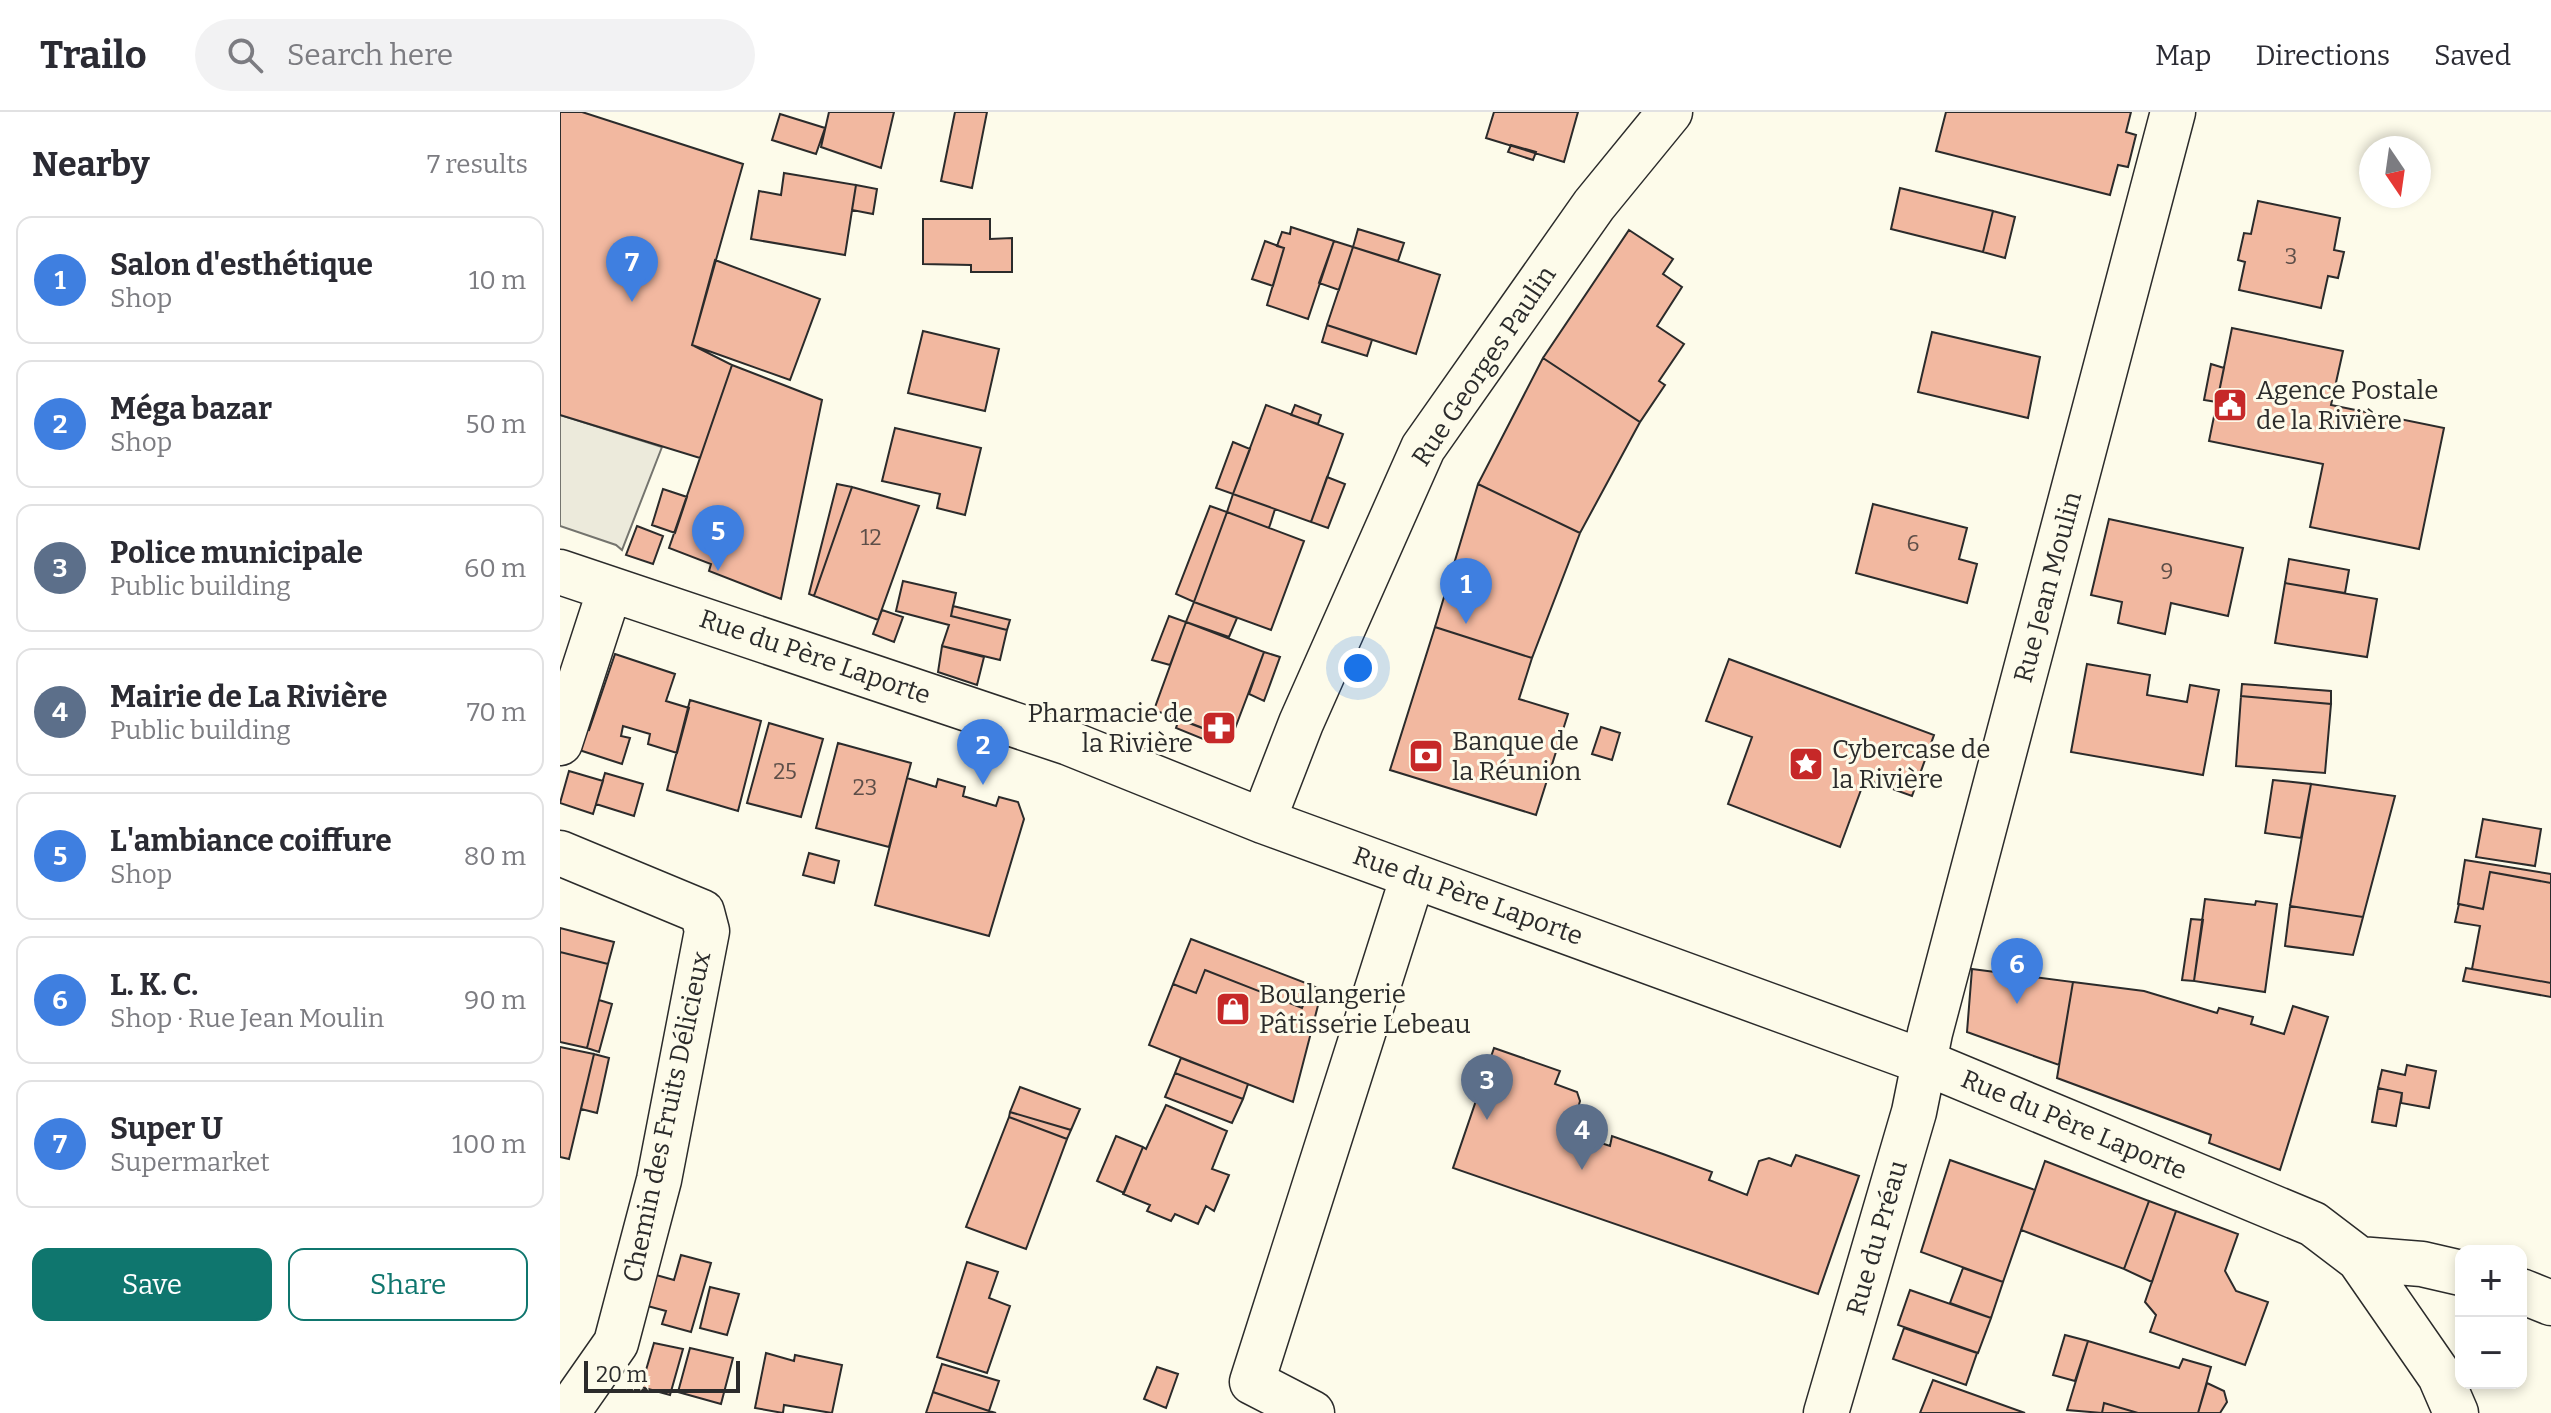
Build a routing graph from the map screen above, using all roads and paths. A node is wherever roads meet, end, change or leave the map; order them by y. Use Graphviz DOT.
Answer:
graph roads {
  1 [pos="1670,112"];
  2 [pos="2173,112"];
  3 [pos="560,572"];
  4 [pos="610,589"];
  5 [pos="560,743"];
  6 [pos="1263,821"];
  7 [pos="560,853"];
  8 [pos="1413,876"];
  9 [pos="1924,1062"];
  10 [pos="2359,1259"];
  11 [pos="2455,1272"];
  12 [pos="2527,1293"];
  13 [pos="2551,1303"];
  14 [pos="567,1413"];
  15 [pos="1312,1413"];
  16 [pos="1826,1413"];
  17 [pos="2456,1413"];
  1 -- 6 [label="street, Rue Georges Paulin"];
  2 -- 9 [label="street, Rue Jean Moulin"];
  3 -- 4 [label="street, Rue du Père Laporte"];
  4 -- 5 [label="street"];
  4 -- 6 [label="street, Rue du Père Laporte"];
  6 -- 8 [label="street, Rue du Père Laporte"];
  7 -- 14 [label="street, Chemin des Fruits Délicieux"];
  8 -- 9 [label="street, Rue du Père Laporte"];
  8 -- 15 [label="street"];
  9 -- 10 [label="street, Rue du Père Laporte"];
  9 -- 16 [label="street, Rue du Préau"];
  10 -- 11 [label="street"];
  10 -- 17 [label="street"];
  12 -- 13 [label="street"];
}
